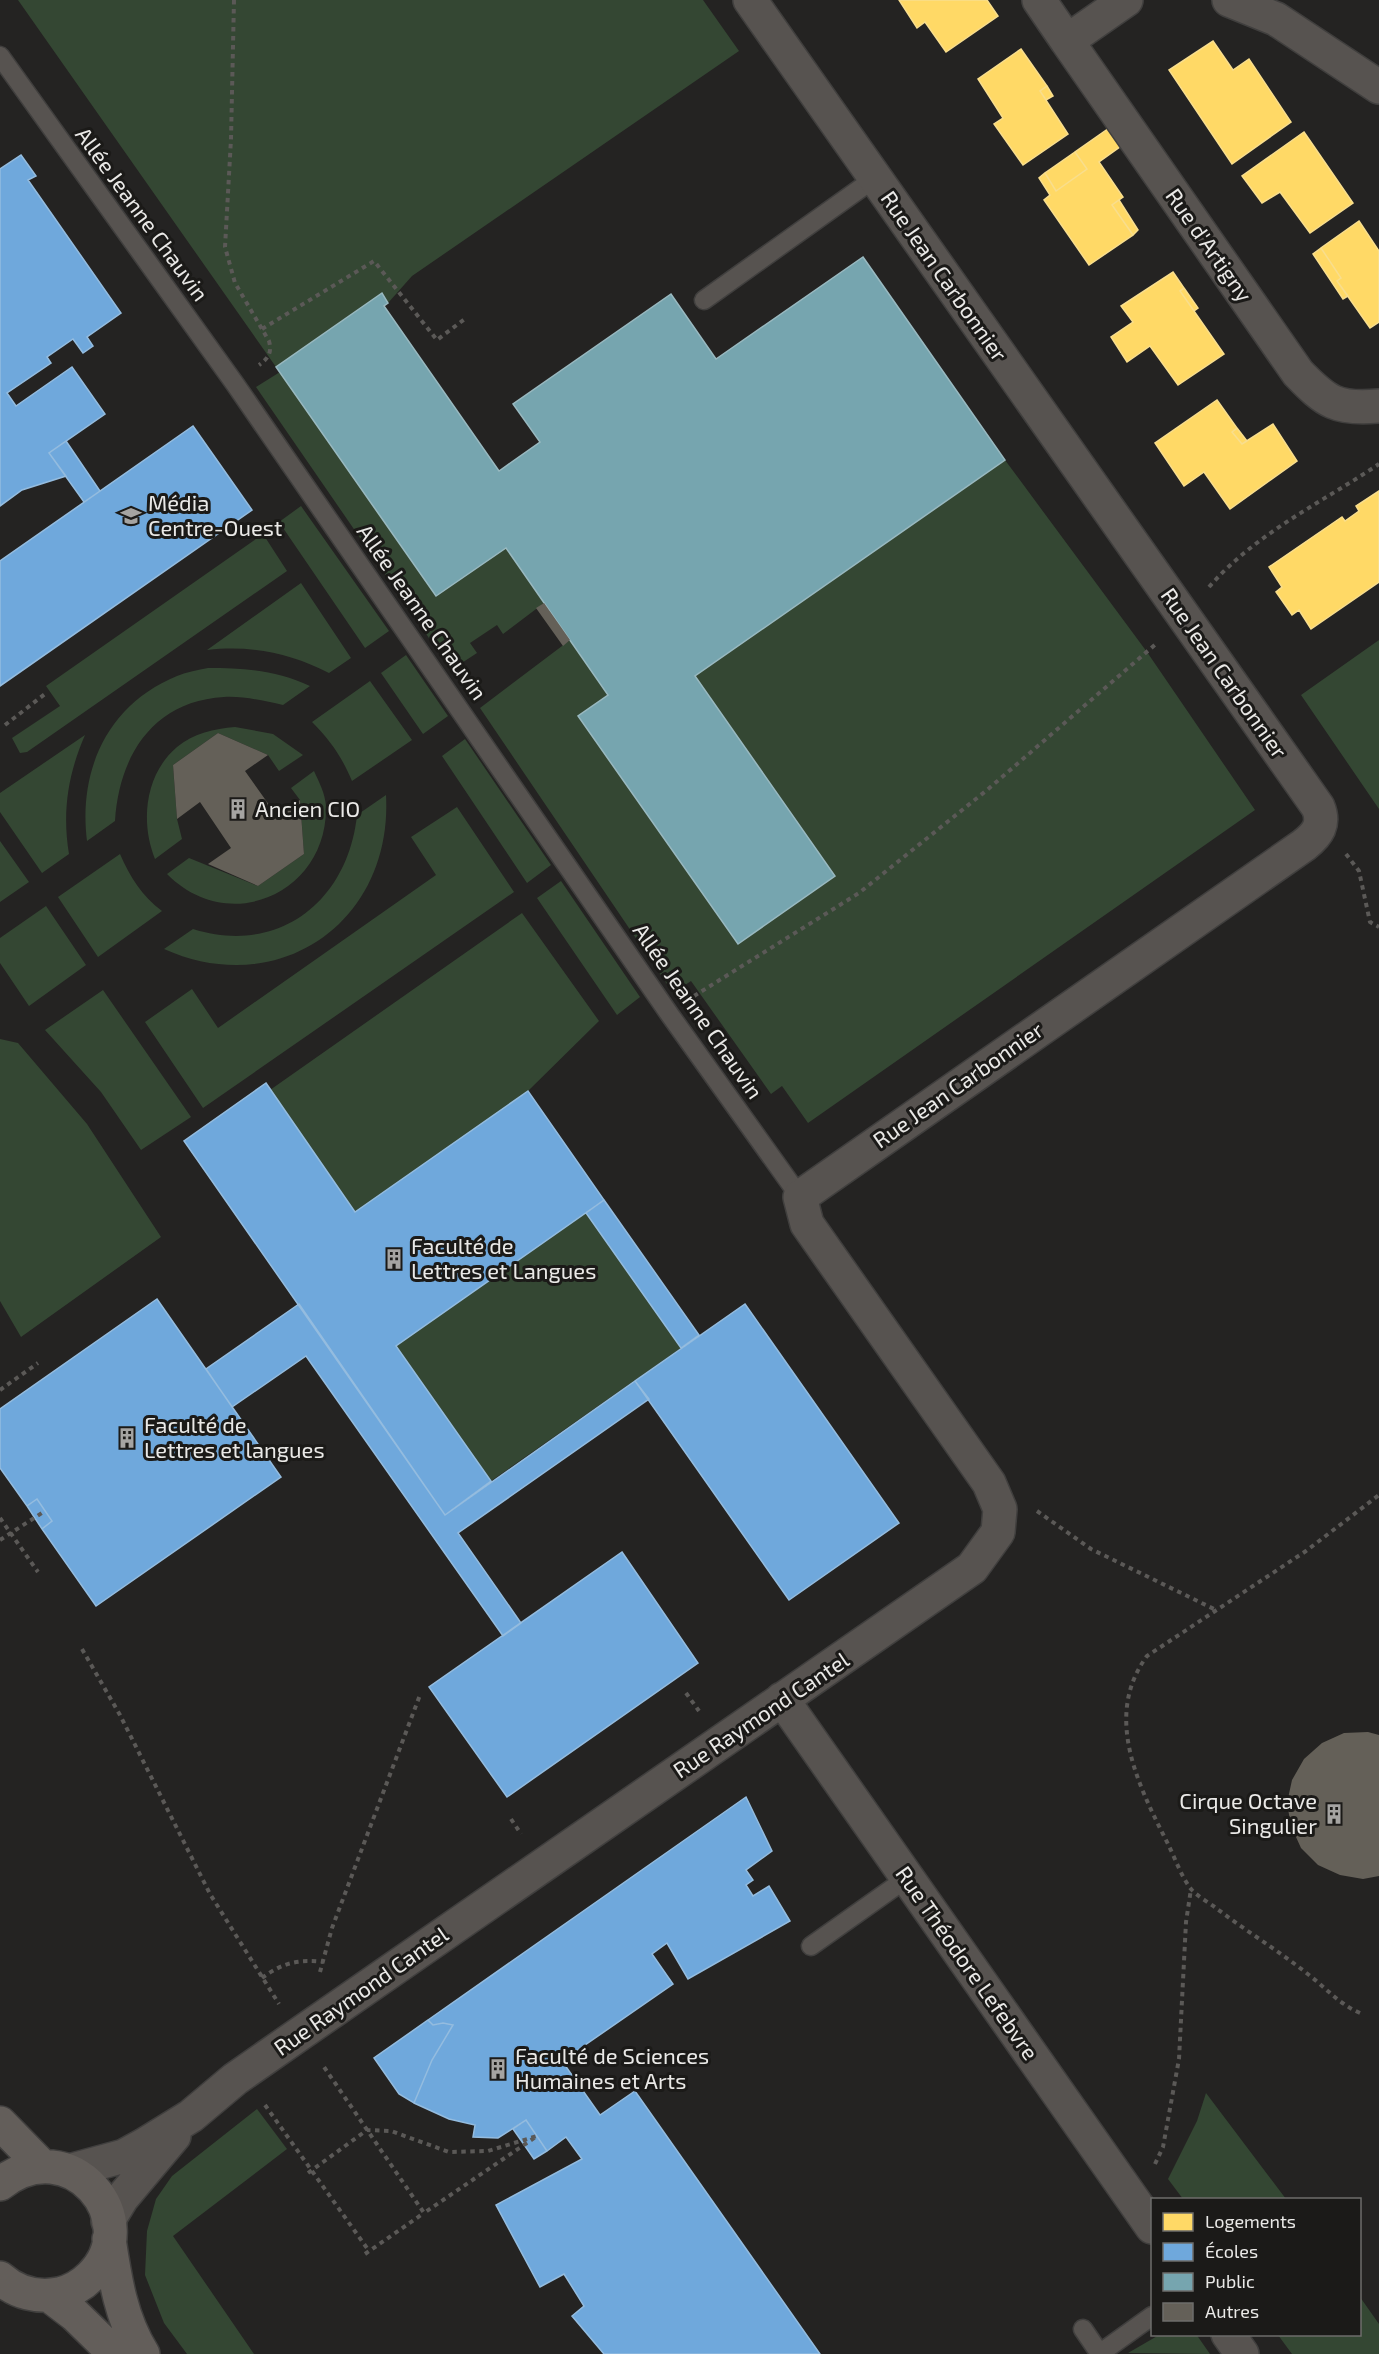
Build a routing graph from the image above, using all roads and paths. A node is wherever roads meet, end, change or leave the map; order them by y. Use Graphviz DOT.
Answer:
graph roads {
  1 [pos="234,0"];
  2 [pos="750,0"];
  3 [pos="1039,0"];
  4 [pos="1126,0"];
  5 [pos="1229,0"];
  6 [pos="1067,41"];
  7 [pos="0,56"];
  8 [pos="1379,87"];
  9 [pos="875,178"];
  10 [pos="704,300"];
  11 [pos="466,318"];
  12 [pos="262,329"];
  13 [pos="235,384"];
  14 [pos="1379,406"];
  15 [pos="1379,464"];
  16 [pos="1184,617"];
  17 [pos="45,694"];
  18 [pos="5,725"];
  19 [pos="1321,823"];
  20 [pos="1379,927"];
  21 [pos="670,1016"];
  22 [pos="800,1197"];
  23 [pos="38,1363"];
  24 [pos="0,1390"];
  25 [pos="982,1473"];
  26 [pos="1379,1495"];
  27 [pos="45,1511"];
  28 [pos="0,1518"];
  29 [pos="11,1533"];
  30 [pos="0,1540"];
  31 [pos="38,1572"];
  32 [pos="1217,1611"];
  33 [pos="82,1649"];
  34 [pos="420,1695"];
  35 [pos="782,1700"];
  36 [pos="907,1878"];
  37 [pos="1191,1889"];
  38 [pos="811,1946"];
  39 [pos="322,1962"];
  40 [pos="320,1973"];
  41 [pos="262,1978"];
  42 [pos="278,2002"];
  43 [pos="1360,2013"];
  44 [pos="318,2059"];
  45 [pos="262,2100"];
  46 [pos="191,2116"];
  47 [pos="0,2123"];
  48 [pos="367,2130"];
  49 [pos="56,2168"];
  50 [pos="310,2171"];
  51 [pos="0,2184"];
  52 [pos="1125,2187"];
  53 [pos="424,2213"];
  54 [pos="1151,2226"];
  55 [pos="109,2229"];
  56 [pos="3,2283"];
  57 [pos="50,2295"];
  58 [pos="1151,2317"];
  59 [pos="1083,2329"];
  60 [pos="1229,2336"];
  61 [pos="115,2354"];
  62 [pos="142,2354"];
  63 [pos="1100,2354"];
  64 [pos="1242,2354"];
  1 -- 12 [label="path"];
  2 -- 9 [label="street, Rue Jean Carbonnier"];
  3 -- 6 [label="street, Rue d'Artigny"];
  4 -- 6 [label="street"];
  5 -- 8 [label="street"];
  6 -- 14 [label="street, Rue d'Artigny"];
  7 -- 13 [label="lane, Allée Jeanne Chauvin"];
  9 -- 10 [label="lane"];
  9 -- 16 [label="street, Rue Jean Carbonnier"];
  11 -- 12 [label="path"];
  12 -- 13 [label="path"];
  13 -- 21 [label="lane, Allée Jeanne Chauvin"];
  15 -- 16 [label="path"];
  16 -- 19 [label="street, Rue Jean Carbonnier"];
  16 -- 21 [label="path"];
  17 -- 18 [label="path"];
  19 -- 20 [label="path"];
  19 -- 22 [label="street, Rue Jean Carbonnier"];
  21 -- 22 [label="lane, Allée Jeanne Chauvin"];
  22 -- 25 [label="street, Rue Raymond Cantel"];
  23 -- 24 [label="path"];
  25 -- 32 [label="path"];
  25 -- 35 [label="street, Rue Raymond Cantel"];
  26 -- 32 [label="path"];
  27 -- 29 [label="path"];
  28 -- 29 [label="path"];
  29 -- 30 [label="path"];
  29 -- 31 [label="path"];
  32 -- 37 [label="path"];
  33 -- 41 [label="path"];
  34 -- 39 [label="path"];
  35 -- 36 [label="street, Rue Théodore Lefebvre"];
  35 -- 46 [label="street, Rue Raymond Cantel"];
  36 -- 38 [label="lane"];
  36 -- 52 [label="street, Rue Théodore Lefebvre"];
  37 -- 43 [label="path"];
  37 -- 52 [label="path"];
  39 -- 40 [label="path"];
  39 -- 41 [label="path"];
  41 -- 42 [label="path"];
  44 -- 48 [label="path"];
  45 -- 50 [label="path"];
  46 -- 49 [label="street, Rue Raymond Cantel"];
  46 -- 55 [label="street, Rue Raymond Cantel"];
  47 -- 49 [label="main road"];
  48 -- 50 [label="path"];
  48 -- 53 [label="path"];
  48 -- 53 [label="path"];
  49 -- 51 [label="main road"];
  49 -- 55 [label="main road"];
  50 -- 53 [label="path"];
  52 -- 54 [label="street, Rue Théodore Lefebvre"];
  55 -- 57 [label="main road"];
  55 -- 62 [label="main road"];
  56 -- 57 [label="main road"];
  57 -- 61 [label="main road"];
  58 -- 63 [label="lane"];
  59 -- 63 [label="lane"];
  60 -- 64 [label="street"];
}
